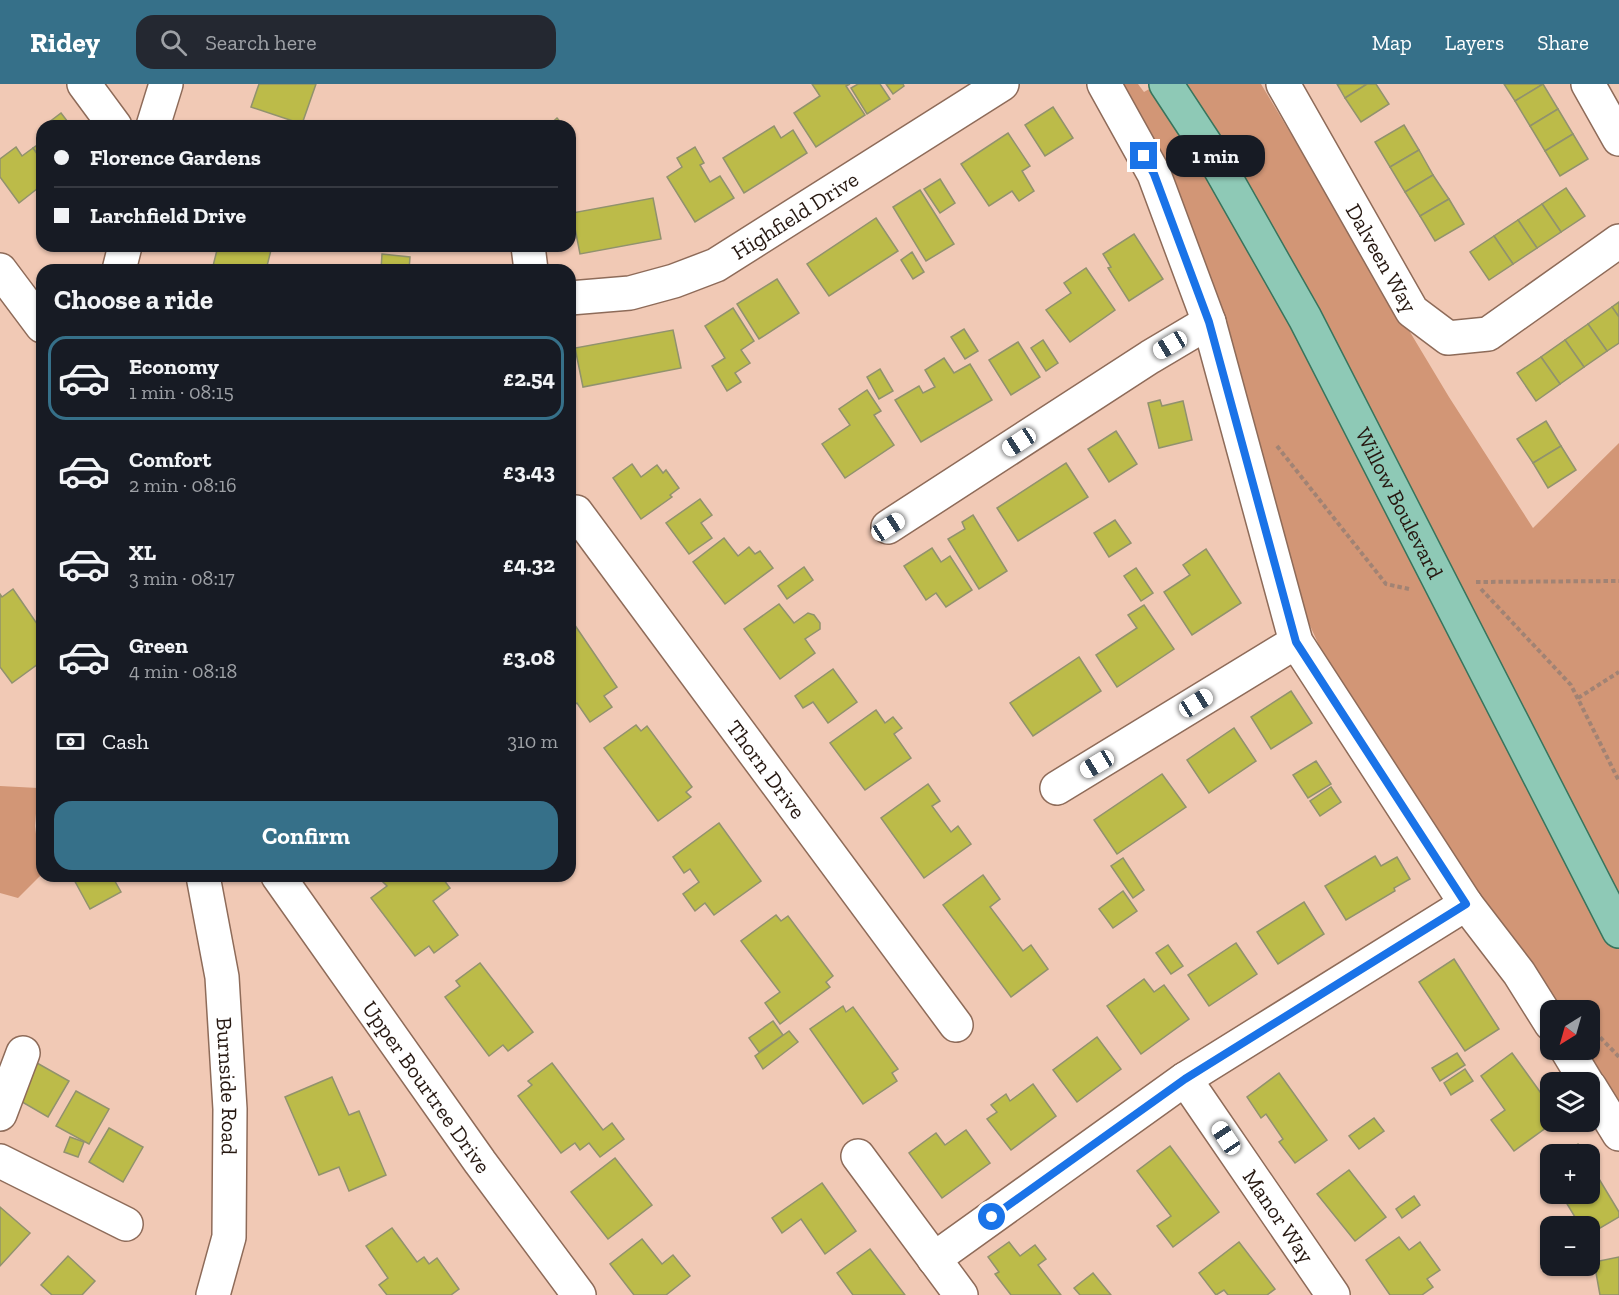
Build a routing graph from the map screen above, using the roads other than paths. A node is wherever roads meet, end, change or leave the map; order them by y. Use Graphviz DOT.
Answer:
graph roads {
  1 [pos="84,84"];
  2 [pos="166,84"];
  3 [pos="1002,84"];
  4 [pos="1104,84"];
  5 [pos="1166,84"];
  6 [pos="1283,84"];
  7 [pos="1588,84"];
  8 [pos="111,120"];
  9 [pos="155,120"];
  10 [pos="1619,139"];
  11 [pos="1619,241"];
  12 [pos="0,270"];
  13 [pos="576,298"];
  14 [pos="36,318"];
  15 [pos="1209,322"];
  16 [pos="576,516"];
  17 [pos="888,527"];
  18 [pos="1296,642"];
  19 [pos="1057,788"];
  20 [pos="204,882"];
  21 [pos="282,882"];
  22 [pos="1466,904"];
  23 [pos="1619,931"];
  24 [pos="1540,1006"];
  25 [pos="956,1025"];
  26 [pos="23,1053"];
  27 [pos="1185,1079"];
  28 [pos="1600,1103"];
  29 [pos="0,1114"];
  30 [pos="1619,1134"];
  31 [pos="858,1156"];
  32 [pos="0,1161"];
  33 [pos="126,1224"];
  34 [pos="934,1259"];
  35 [pos="216,1294"];
  36 [pos="579,1295"];
  37 [pos="961,1295"];
  38 [pos="1333,1295"];
  1 -- 8 [label="street"];
  2 -- 9 [label="street"];
  3 -- 13 [label="street, Highfield Drive"];
  4 -- 15 [label="street"];
  5 -- 23 [label="main road, Willow Boulevard"];
  6 -- 11 [label="street, Dalveen Way"];
  7 -- 10 [label="street"];
  12 -- 14 [label="street"];
  15 -- 17 [label="street"];
  15 -- 18 [label="street"];
  16 -- 25 [label="street, Thorn Drive"];
  18 -- 19 [label="street"];
  18 -- 22 [label="street"];
  20 -- 35 [label="street, Burnside Road"];
  21 -- 36 [label="street, Upper Bourtree Drive"];
  22 -- 24 [label="street"];
  22 -- 27 [label="street"];
  26 -- 29 [label="street"];
  27 -- 34 [label="street"];
  27 -- 38 [label="street, Manor Way"];
  28 -- 30 [label="street"];
  31 -- 34 [label="street"];
  32 -- 33 [label="street"];
  34 -- 37 [label="street"];
}
